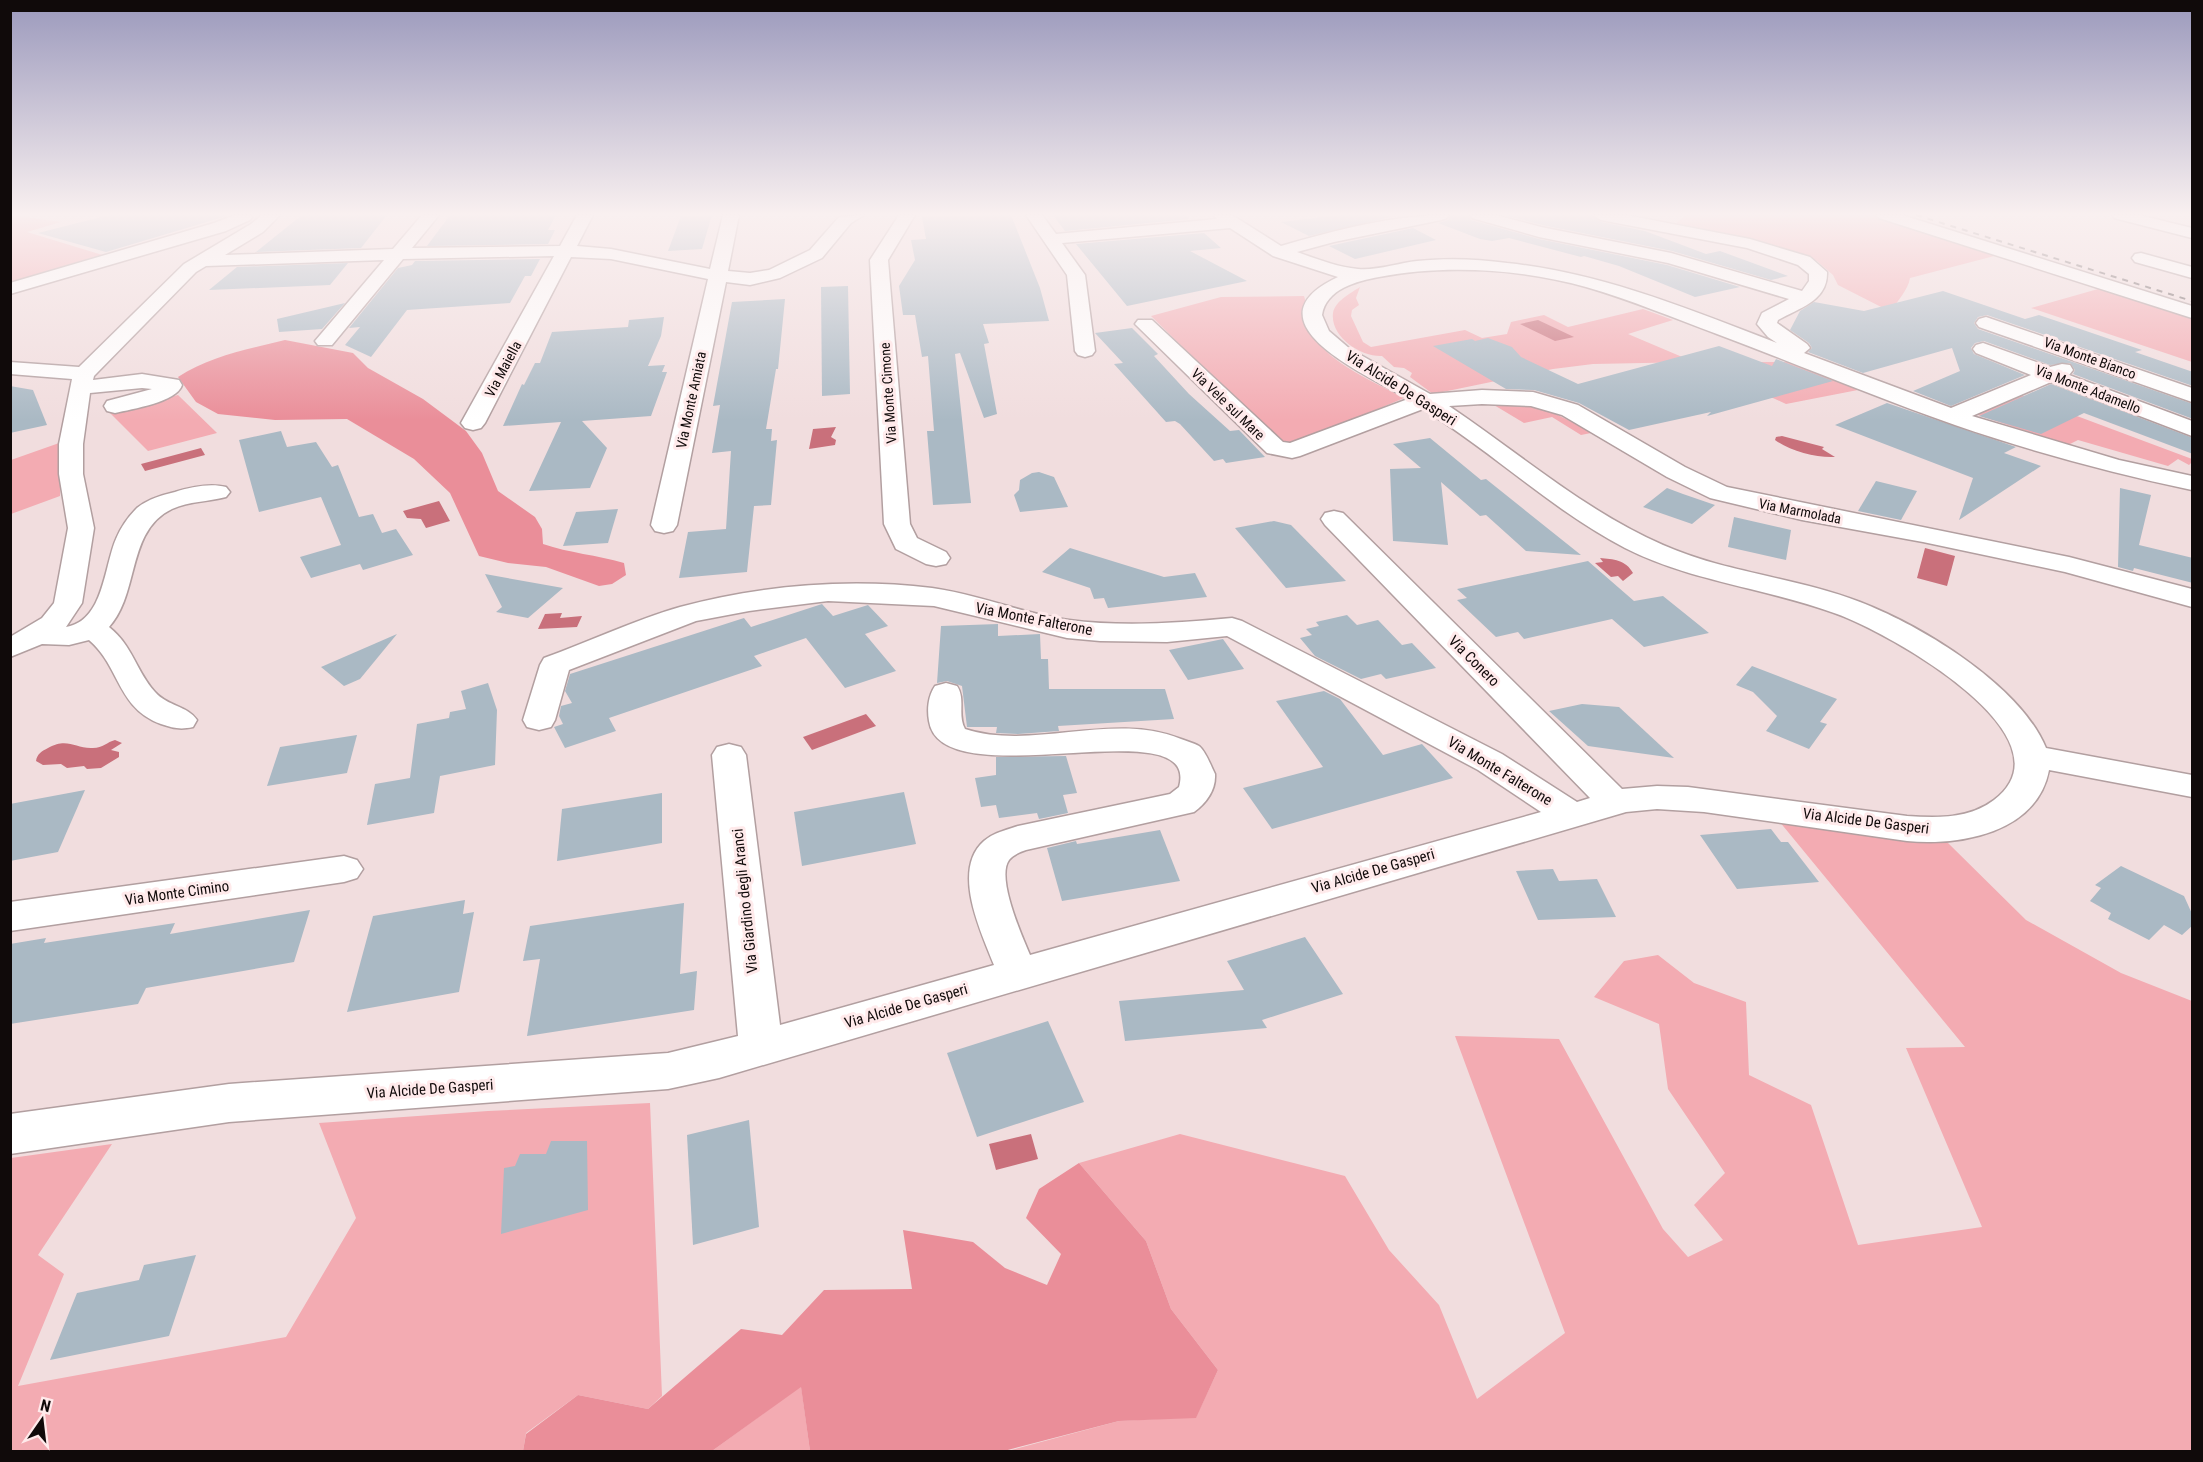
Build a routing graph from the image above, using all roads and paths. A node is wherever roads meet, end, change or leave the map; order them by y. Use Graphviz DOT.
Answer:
graph roads {
  1 [pos="30,283"];
  2 [pos="178,283"];
  3 [pos="373,283"];
  4 [pos="549,283"];
  5 [pos="716,283"];
  6 [pos="881,283"];
  7 [pos="1077,283"];
  8 [pos="1340,283"];
  9 [pos="1586,283"];
  10 [pos="1755,283"];
  11 [pos="1819,283"];
  12 [pos="2102,283"];
  13 [pos="10,289"];
  14 [pos="1804,298"];
  15 [pos="2193,312"];
  16 [pos="1986,323"];
  17 [pos="1145,324"];
  18 [pos="325,341"];
  19 [pos="1983,349"];
  20 [pos="1085,351"];
  21 [pos="1796,357"];
  22 [pos="2092,358"];
  23 [pos="10,368"];
  24 [pos="34,369"];
  25 [pos="10,374"];
  26 [pos="2051,375"];
  27 [pos="82,381"];
  28 [pos="2193,395"];
  29 [pos="1425,401"];
  30 [pos="115,406"];
  31 [pos="1954,415"];
  32 [pos="473,423"];
  33 [pos="2193,429"];
  34 [pos="2022,438"];
  35 [pos="2193,483"];
  36 [pos="217,492"];
  37 [pos="2193,496"];
  38 [pos="1334,519"];
  39 [pos="664,525"];
  40 [pos="936,558"];
  41 [pos="2193,598"];
  42 [pos="92,628"];
  43 [pos="37,635"];
  44 [pos="10,648"];
  45 [pos="946,693"];
  46 [pos="181,720"];
  47 [pos="539,720"];
  48 [pos="729,755"];
  49 [pos="2032,756"];
  50 [pos="2193,786"];
  51 [pos="1614,802"];
  52 [pos="1570,814"];
  53 [pos="344,869"];
  54 [pos="10,917"];
  55 [pos="1018,974"];
  56 [pos="761,1047"];
  57 [pos="10,1134"];
  1 -- 13 [label="street"];
  2 -- 27 [label="street"];
  3 -- 18 [label="street"];
  4 -- 32 [label="street, Via Maiella"];
  5 -- 39 [label="street, Via Monte Amiata"];
  6 -- 40 [label="street, Via Monte Cimone"];
  7 -- 20 [label="street"];
  8 -- 29 [label="street, Via Alcide De Gasperi"];
  9 -- 21 [label="street, Via Alcide De Gasperi"];
  10 -- 14 [label="street"];
  11 -- 14 [label="street"];
  12 -- 15 [label="street"];
  14 -- 21 [label="street"];
  16 -- 22 [label="street, Via Monte Bianco"];
  17 -- 29 [label="street, Via Vele sul Mare"];
  19 -- 26 [label="street, Via Monte Adamello"];
  21 -- 31 [label="street, Via Alcide De Gasperi"];
  22 -- 26 [label="street"];
  22 -- 28 [label="street, Via Monte Bianco"];
  23 -- 24 [label="street"];
  24 -- 25 [label="street"];
  24 -- 27 [label="street"];
  26 -- 31 [label="street"];
  26 -- 33 [label="street, Via Monte Adamello"];
  27 -- 30 [label="street"];
  27 -- 43 [label="street"];
  29 -- 41 [label="street, Via Marmolada"];
  29 -- 49 [label="street, Via Alcide De Gasperi"];
  31 -- 34 [label="street, Via Alcide De Gasperi"];
  34 -- 35 [label="street, Via Alcide De Gasperi"];
  34 -- 37 [label="street"];
  36 -- 42 [label="street"];
  38 -- 51 [label="street, Via Conero"];
  42 -- 43 [label="street"];
  42 -- 46 [label="street"];
  43 -- 44 [label="street"];
  45 -- 55 [label="street"];
  47 -- 52 [label="street, Via Monte Falterone"];
  48 -- 56 [label="street, Via Giardino degli Aranci"];
  49 -- 50 [label="street"];
  49 -- 51 [label="street, Via Alcide De Gasperi"];
  51 -- 52 [label="street, Via Alcide De Gasperi"];
  52 -- 55 [label="street, Via Alcide De Gasperi"];
  53 -- 54 [label="street, Via Monte Cimino"];
  55 -- 56 [label="street, Via Alcide De Gasperi"];
  56 -- 57 [label="street, Via Alcide De Gasperi"];
}
